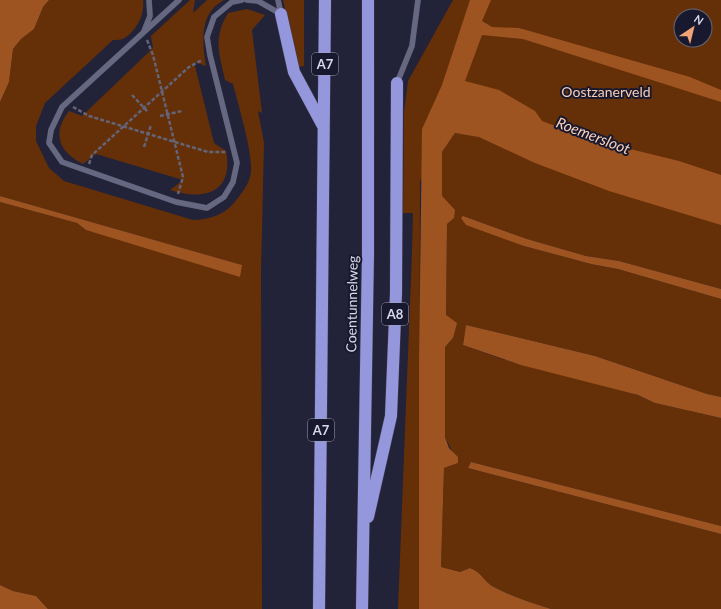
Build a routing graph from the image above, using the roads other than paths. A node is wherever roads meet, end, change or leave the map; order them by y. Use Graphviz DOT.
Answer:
graph roads {
  1 [pos="149,0"];
  2 [pos="179,0"];
  3 [pos="242,0"];
  4 [pos="247,0"];
  5 [pos="278,0"];
  6 [pos="325,0"];
  7 [pos="368,0"];
  8 [pos="418,0"];
  9 [pos="281,14"];
  10 [pos="144,33"];
  11 [pos="397,83"];
  12 [pos="324,128"];
  13 [pos="362,542"];
  14 [pos="319,609"];
  15 [pos="362,609"];
  1 -- 10 [label="lane"];
  2 -- 10 [label="lane"];
  3 -- 10 [label="lane"];
  4 -- 9 [label="lane"];
  5 -- 9 [label="lane"];
  6 -- 12 [label="highway, A7"];
  7 -- 13 [label="highway, Coentunnelweg / A8"];
  8 -- 11 [label="lane, A8"];
  9 -- 12 [label="highway"];
  11 -- 13 [label="highway, A8"];
  12 -- 14 [label="highway, A7"];
  13 -- 15 [label="highway, Coentunnelweg / A8"];
}
